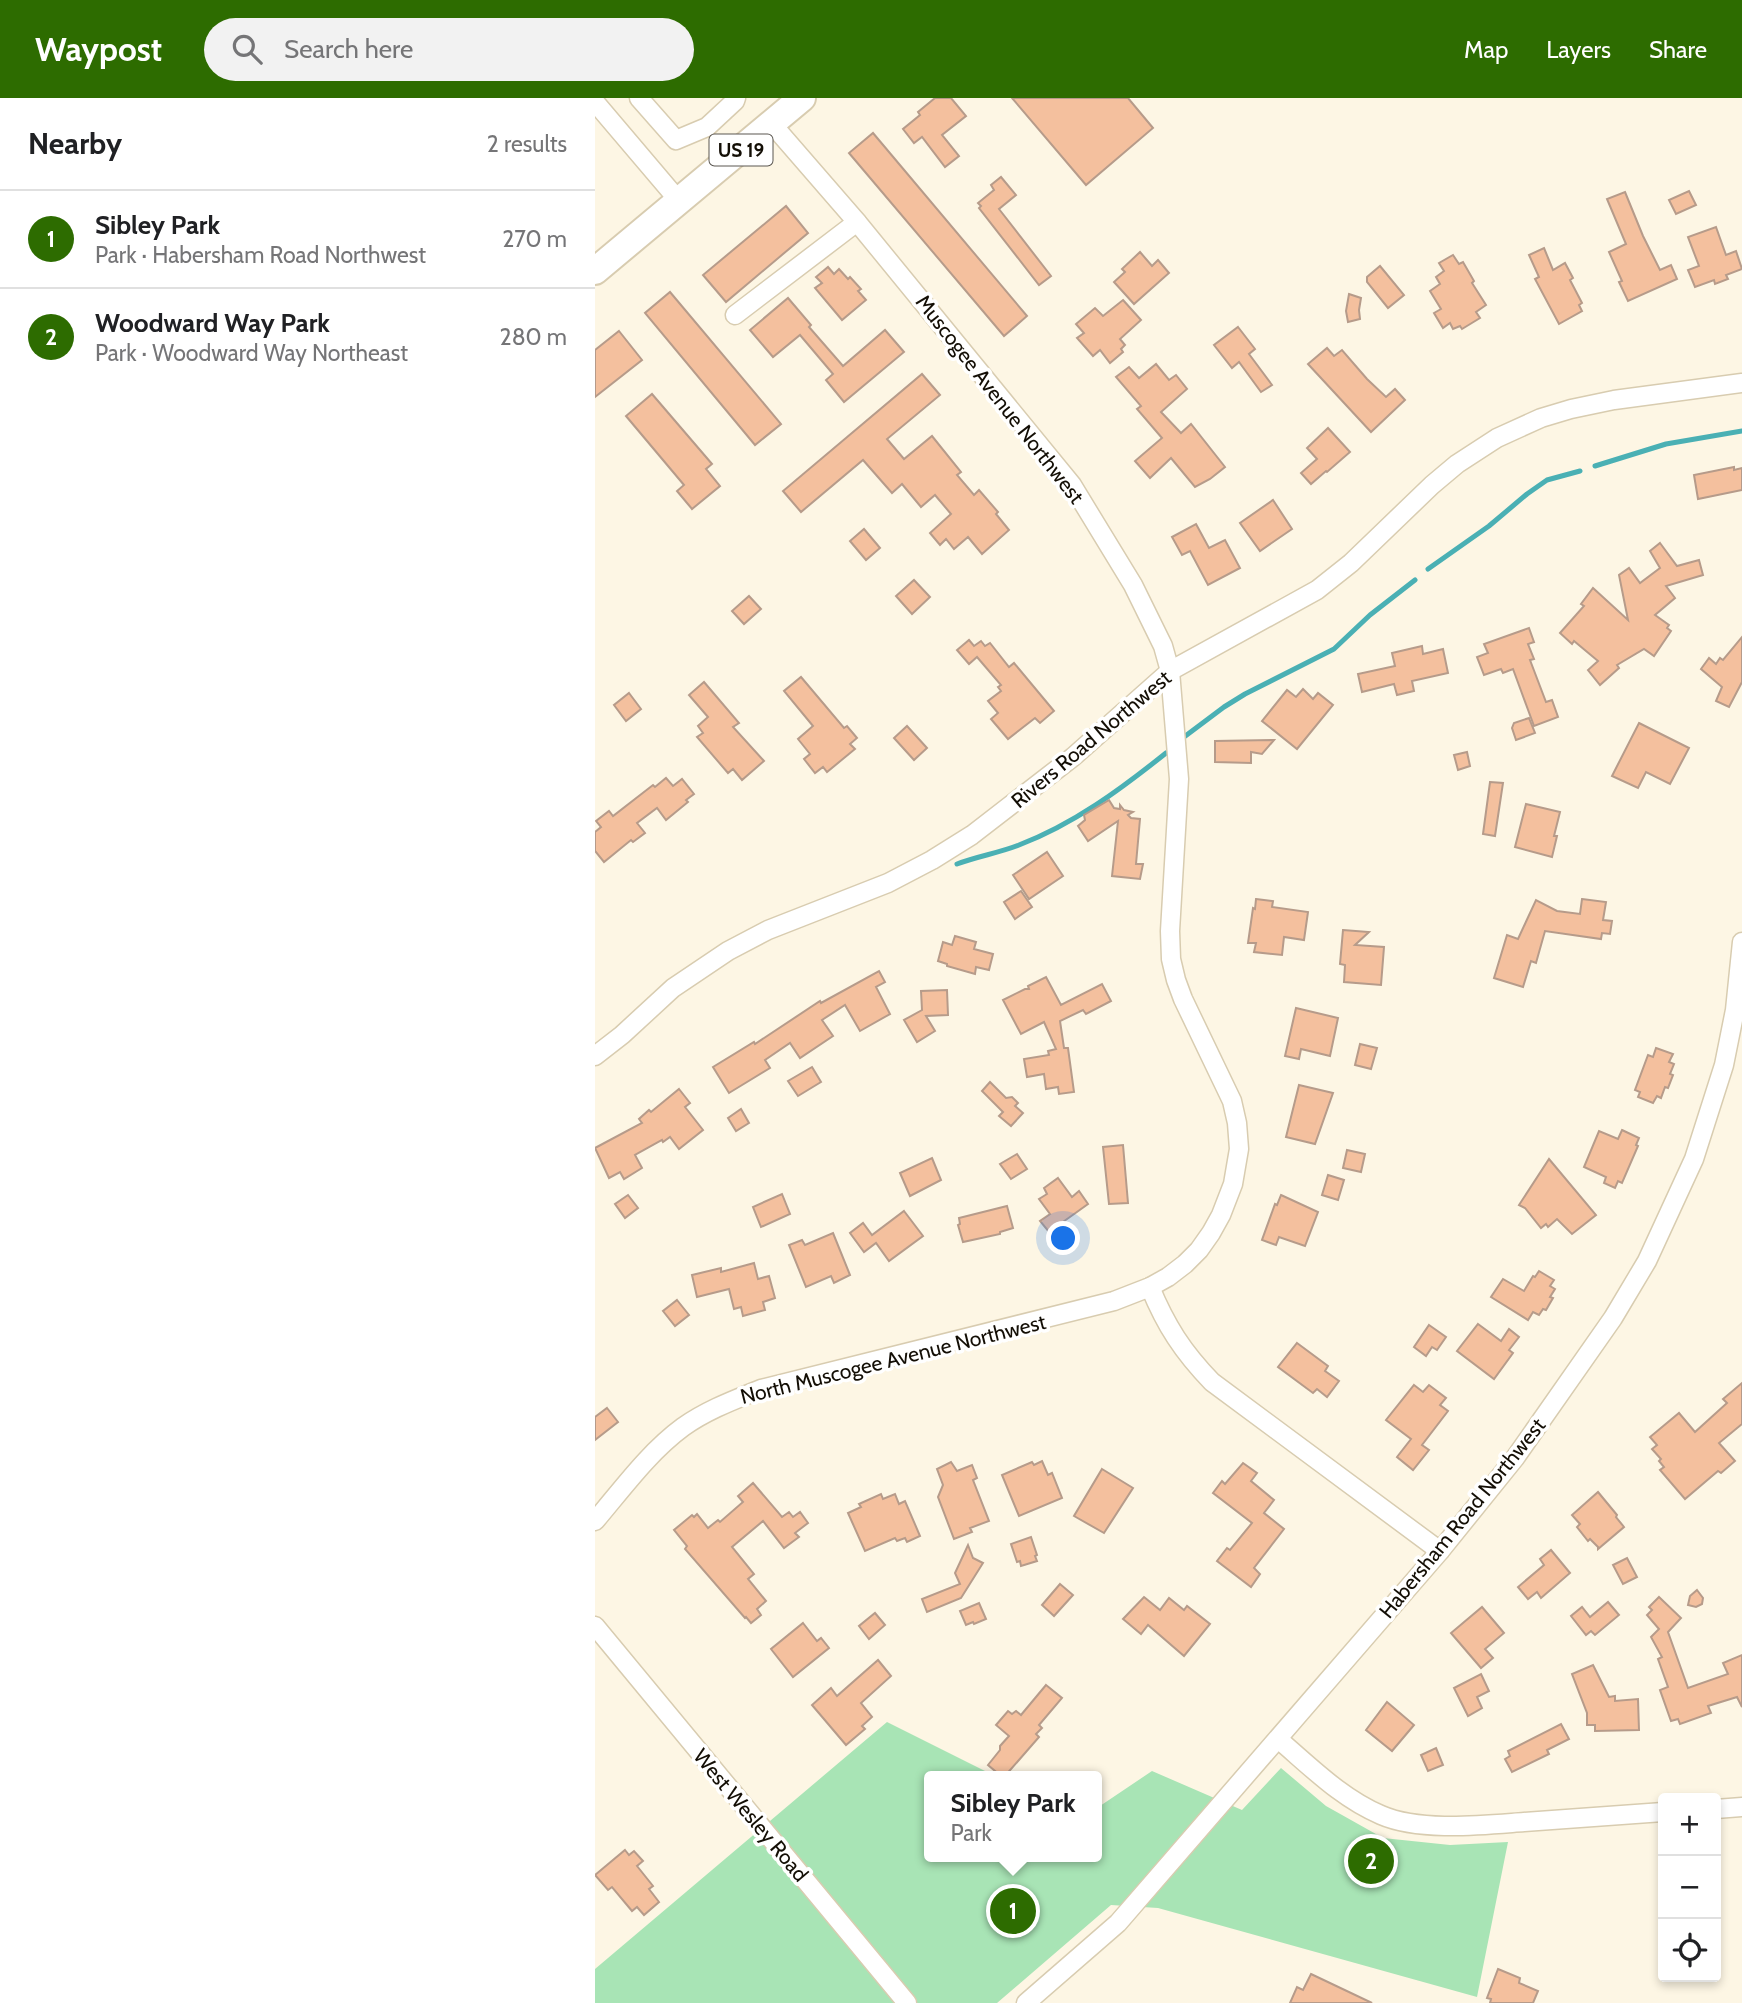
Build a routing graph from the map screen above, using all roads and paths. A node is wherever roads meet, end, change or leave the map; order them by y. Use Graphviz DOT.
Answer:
graph roads {
  1 [pos="639,98"];
  2 [pos="736,98"];
  3 [pos="802,98"];
  4 [pos="595,102"];
  5 [pos="772,124"];
  6 [pos="678,201"];
  7 [pos="857,222"];
  8 [pos="595,271"];
  9 [pos="735,315"];
  10 [pos="1742,383"];
  11 [pos="1170,671"];
  12 [pos="1742,942"];
  13 [pos="595,1056"];
  14 [pos="1150,1287"];
  15 [pos="595,1521"];
  16 [pos="1440,1551"];
  17 [pos="595,1626"];
  18 [pos="1278,1739"];
  19 [pos="1742,1807"];
  20 [pos="1721,1809"];
  21 [pos="1658,1812"];
  22 [pos="907,2003"];
  23 [pos="1026,2003"];
  1 -- 2 [label="street"];
  3 -- 5 [label="highway, US 19"];
  4 -- 6 [label="street"];
  5 -- 6 [label="highway, US 19"];
  5 -- 7 [label="street, Muscogee Avenue Northwest"];
  6 -- 8 [label="highway, US 19"];
  7 -- 9 [label="street"];
  7 -- 11 [label="street, Muscogee Avenue Northwest"];
  10 -- 11 [label="street, Rivers Road Northwest"];
  11 -- 13 [label="street, Rivers Road Northwest"];
  11 -- 14 [label="street, Muscogee Avenue Northwest"];
  12 -- 16 [label="street, Habersham Road Northwest"];
  14 -- 15 [label="street, North Muscogee Avenue Northwest"];
  14 -- 16 [label="street"];
  16 -- 18 [label="street, Habersham Road Northwest"];
  17 -- 22 [label="street, West Wesley Road"];
  18 -- 21 [label="street"];
  18 -- 23 [label="street, Habersham Road Northwest"];
  19 -- 20 [label="street"];
}
